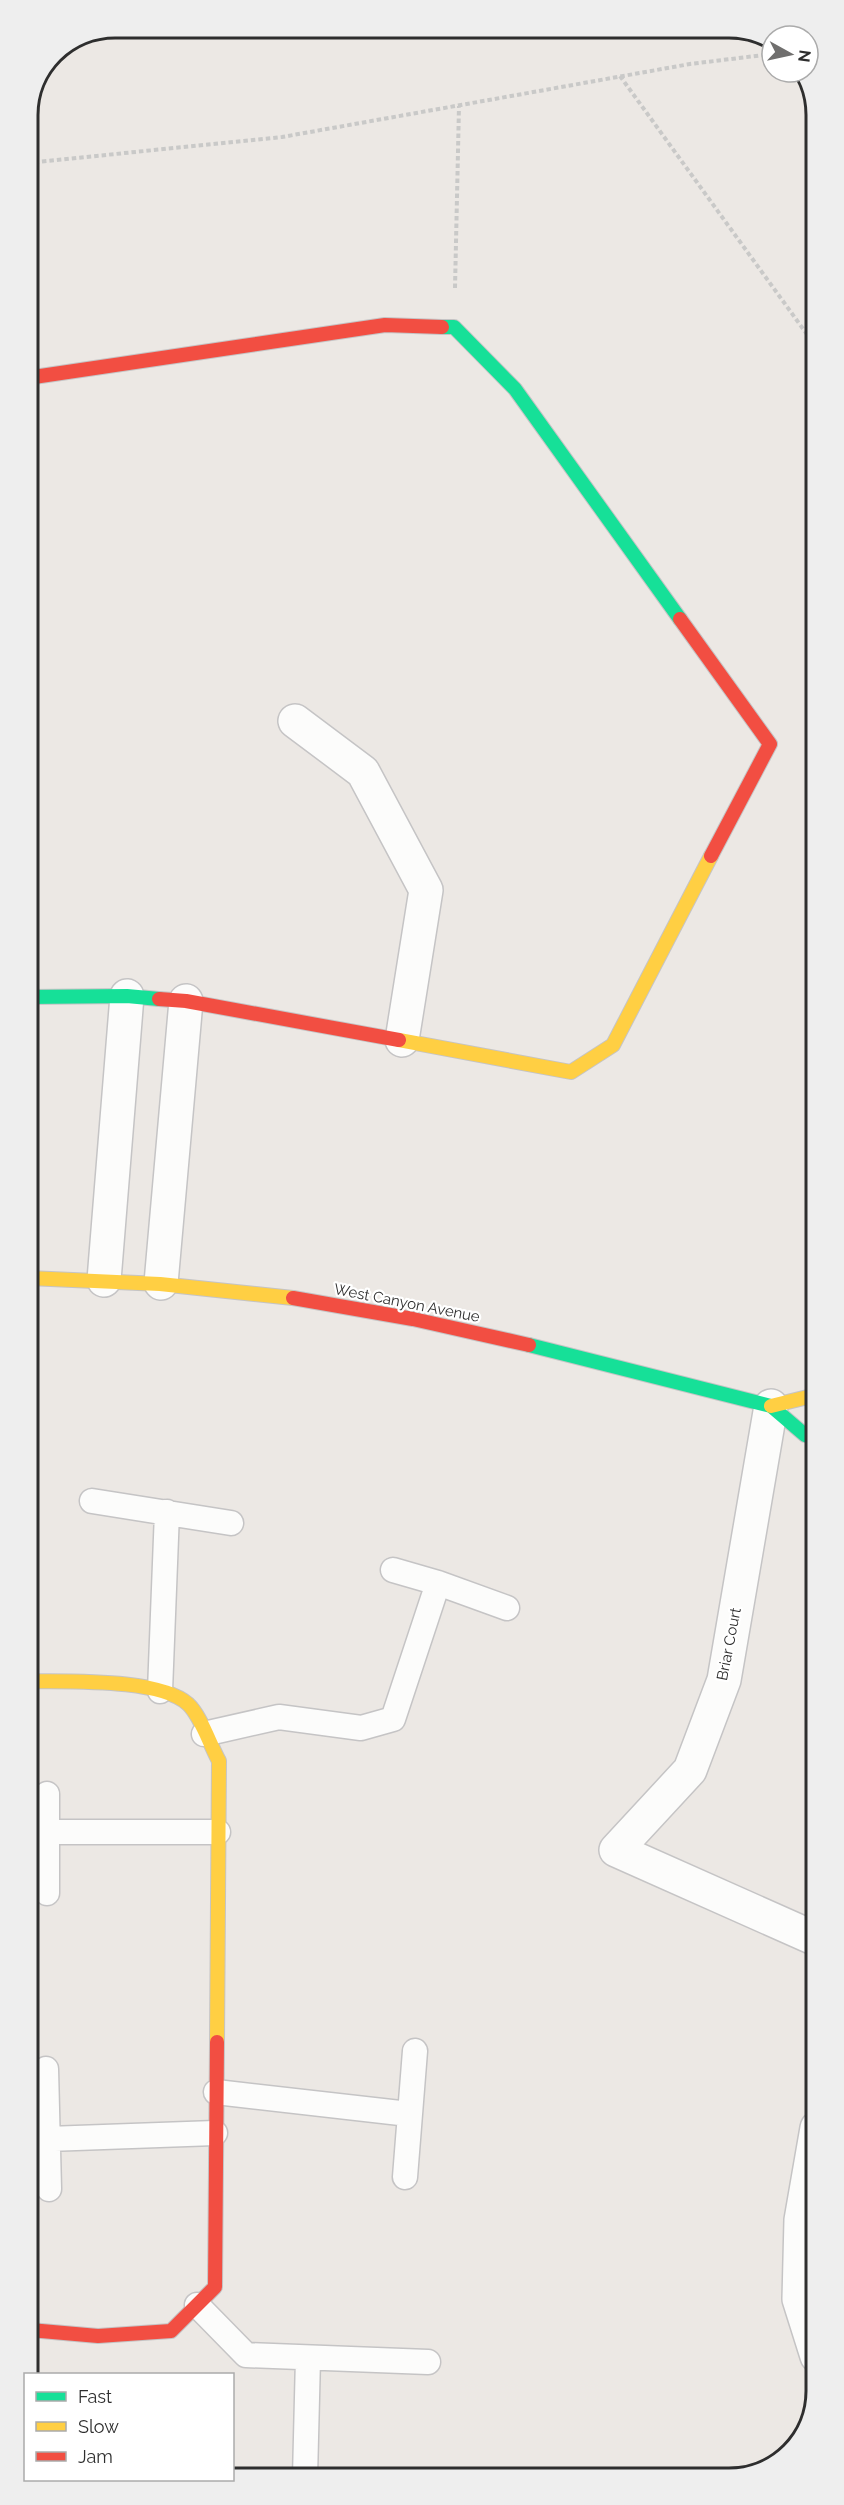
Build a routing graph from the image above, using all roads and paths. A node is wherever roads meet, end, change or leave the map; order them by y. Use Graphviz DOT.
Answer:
graph roads {
  1 [pos="760,55"];
  2 [pos="620,76"];
  3 [pos="459,106"];
  4 [pos="38,162"];
  5 [pos="454,327"];
  6 [pos="806,333"];
  7 [pos="38,376"];
  8 [pos="295,721"];
  9 [pos="127,996"];
  10 [pos="38,997"];
  11 [pos="186,1001"];
  12 [pos="402,1040"];
  13 [pos="38,1278"];
  14 [pos="104,1280"];
  15 [pos="160,1282"];
  16 [pos="806,1397"];
  17 [pos="771,1406"];
  18 [pos="806,1435"];
  19 [pos="92,1501"];
  20 [pos="167,1512"];
  21 [pos="231,1522"];
  22 [pos="393,1570"];
  23 [pos="438,1583"];
  24 [pos="507,1608"];
  25 [pos="38,1681"];
  26 [pos="160,1690"];
  27 [pos="204,1734"];
  28 [pos="47,1794"];
  29 [pos="47,1832"];
  30 [pos="218,1832"];
  31 [pos="47,1893"];
  32 [pos="806,1936"];
  33 [pos="415,2051"];
  34 [pos="46,2069"];
  35 [pos="216,2092"];
  36 [pos="409,2114"];
  37 [pos="215,2133"];
  38 [pos="48,2139"];
  39 [pos="405,2177"];
  40 [pos="49,2189"];
  41 [pos="806,2191"];
  42 [pos="197,2305"];
  43 [pos="806,2321"];
  44 [pos="38,2331"];
  45 [pos="308,2358"];
  46 [pos="428,2362"];
  47 [pos="305,2467"];
  1 -- 2 [label="path"];
  2 -- 3 [label="path"];
  2 -- 6 [label="path"];
  3 -- 4 [label="path"];
  3 -- 5 [label="path"];
  5 -- 7 [label="street"];
  5 -- 12 [label="street"];
  8 -- 12 [label="street"];
  9 -- 10 [label="street"];
  9 -- 11 [label="street"];
  9 -- 14 [label="street"];
  11 -- 12 [label="street"];
  11 -- 15 [label="street"];
  13 -- 14 [label="street, West Canyon Avenue"];
  14 -- 15 [label="street, West Canyon Avenue"];
  15 -- 17 [label="street, West Canyon Avenue"];
  16 -- 17 [label="street, West Canyon Avenue"];
  17 -- 18 [label="street, West Canyon Avenue"];
  17 -- 32 [label="street, Briar Court"];
  19 -- 20 [label="lane"];
  20 -- 21 [label="lane"];
  20 -- 26 [label="lane"];
  22 -- 23 [label="lane"];
  23 -- 24 [label="lane"];
  23 -- 27 [label="lane"];
  25 -- 26 [label="street"];
  26 -- 27 [label="street"];
  27 -- 30 [label="street"];
  28 -- 29 [label="lane"];
  29 -- 30 [label="lane"];
  29 -- 31 [label="lane"];
  30 -- 35 [label="street"];
  33 -- 36 [label="lane"];
  34 -- 38 [label="lane"];
  35 -- 36 [label="lane"];
  35 -- 37 [label="street"];
  36 -- 39 [label="lane"];
  37 -- 38 [label="lane"];
  37 -- 42 [label="street"];
  38 -- 40 [label="lane"];
  41 -- 43 [label="street"];
  42 -- 44 [label="street"];
  42 -- 45 [label="lane"];
  45 -- 46 [label="lane"];
  45 -- 47 [label="lane"];
}
